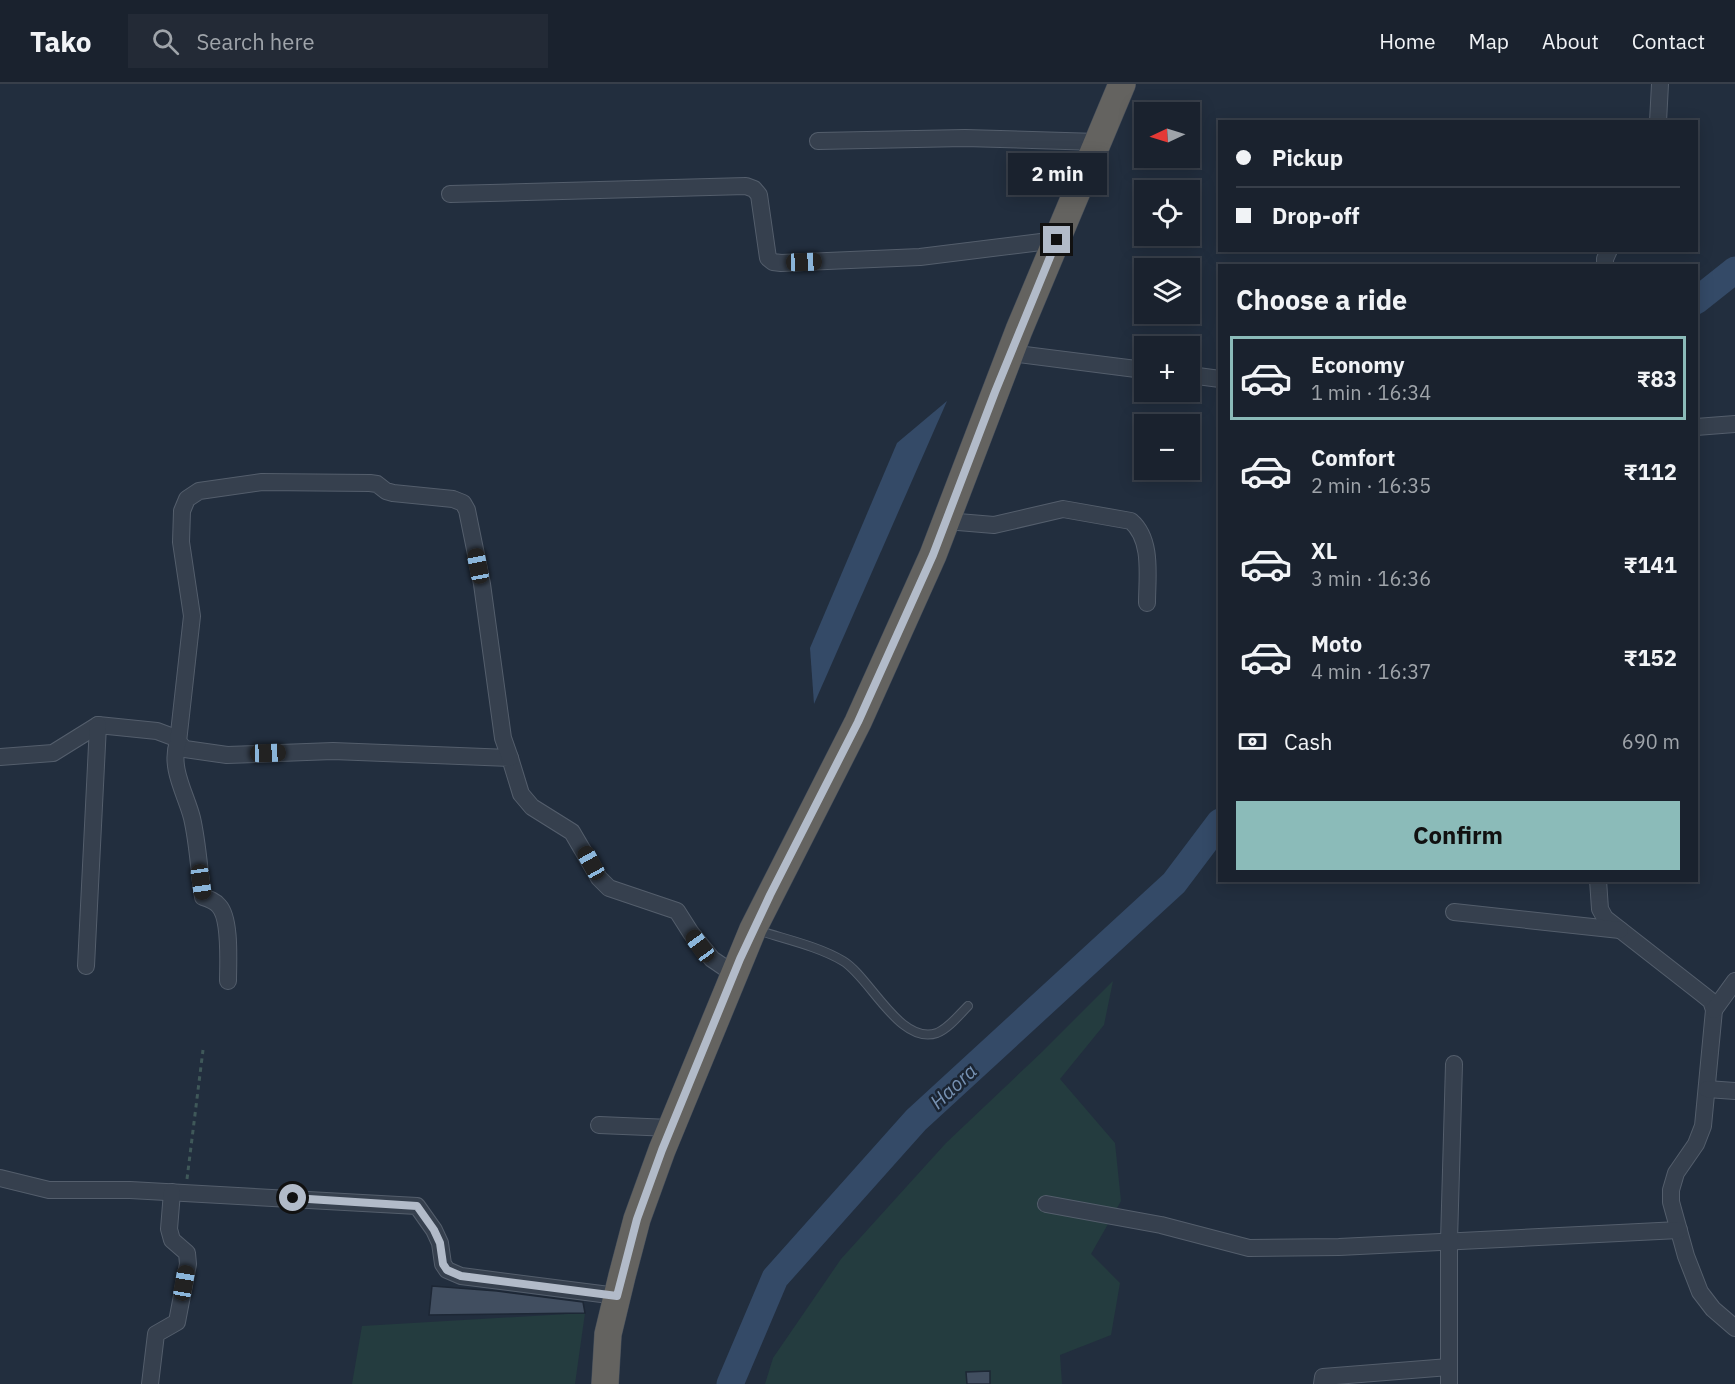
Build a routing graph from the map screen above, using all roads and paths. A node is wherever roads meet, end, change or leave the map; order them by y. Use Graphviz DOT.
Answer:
graph roads {
  1 [pos="1122,84"];
  2 [pos="1660,84"];
  3 [pos="1658,120"];
  4 [pos="818,141"];
  5 [pos="1098,142"];
  6 [pos="450,194"];
  7 [pos="1057,240"];
  8 [pos="1010,353"];
  9 [pos="1134,369"];
  10 [pos="1200,376"];
  11 [pos="1218,379"];
  12 [pos="1735,424"];
  13 [pos="1698,427"];
  14 [pos="946,521"];
  15 [pos="1148,603"];
  16 [pos="98,725"];
  17 [pos="178,742"];
  18 [pos="0,757"];
  19 [pos="510,759"];
  20 [pos="1598,882"];
  21 [pos="1454,912"];
  22 [pos="753,929"];
  23 [pos="1620,930"];
  24 [pos="86,966"];
  25 [pos="734,974"];
  26 [pos="228,981"];
  27 [pos="1735,981"];
  28 [pos="968,1006"];
  29 [pos="1714,1010"];
  30 [pos="203,1050"];
  31 [pos="1454,1064"];
  32 [pos="1707,1089"];
  33 [pos="1735,1091"];
  34 [pos="599,1125"];
  35 [pos="671,1128"];
  36 [pos="0,1178"];
  37 [pos="179,1192"];
  38 [pos="1046,1204"];
  39 [pos="1679,1230"];
  40 [pos="1449,1241"];
  41 [pos="617,1296"];
  42 [pos="1735,1328"];
  43 [pos="1449,1376"];
  44 [pos="150,1384"];
  45 [pos="606,1384"];
  46 [pos="1322,1384"];
  1 -- 5 [label="highway"];
  2 -- 3 [label="street"];
  4 -- 5 [label="street"];
  5 -- 7 [label="highway"];
  6 -- 7 [label="street"];
  7 -- 8 [label="highway"];
  8 -- 9 [label="street"];
  8 -- 14 [label="highway"];
  10 -- 11 [label="street"];
  12 -- 13 [label="street"];
  14 -- 15 [label="street"];
  14 -- 22 [label="highway"];
  16 -- 17 [label="street"];
  16 -- 18 [label="street"];
  16 -- 24 [label="street"];
  17 -- 19 [label="street"];
  17 -- 19 [label="street"];
  17 -- 26 [label="street"];
  19 -- 25 [label="street"];
  20 -- 23 [label="street"];
  21 -- 23 [label="street"];
  22 -- 25 [label="highway"];
  22 -- 28 [label="lane"];
  23 -- 29 [label="street"];
  25 -- 35 [label="highway"];
  27 -- 29 [label="street"];
  29 -- 32 [label="street"];
  30 -- 37 [label="path"];
  31 -- 40 [label="street"];
  32 -- 33 [label="street"];
  32 -- 39 [label="street"];
  34 -- 35 [label="street"];
  35 -- 41 [label="highway"];
  36 -- 37 [label="street"];
  37 -- 41 [label="street"];
  37 -- 44 [label="street"];
  38 -- 40 [label="street"];
  39 -- 40 [label="street"];
  39 -- 42 [label="street"];
  40 -- 43 [label="street"];
  41 -- 45 [label="highway"];
  43 -- 46 [label="street"];
}
